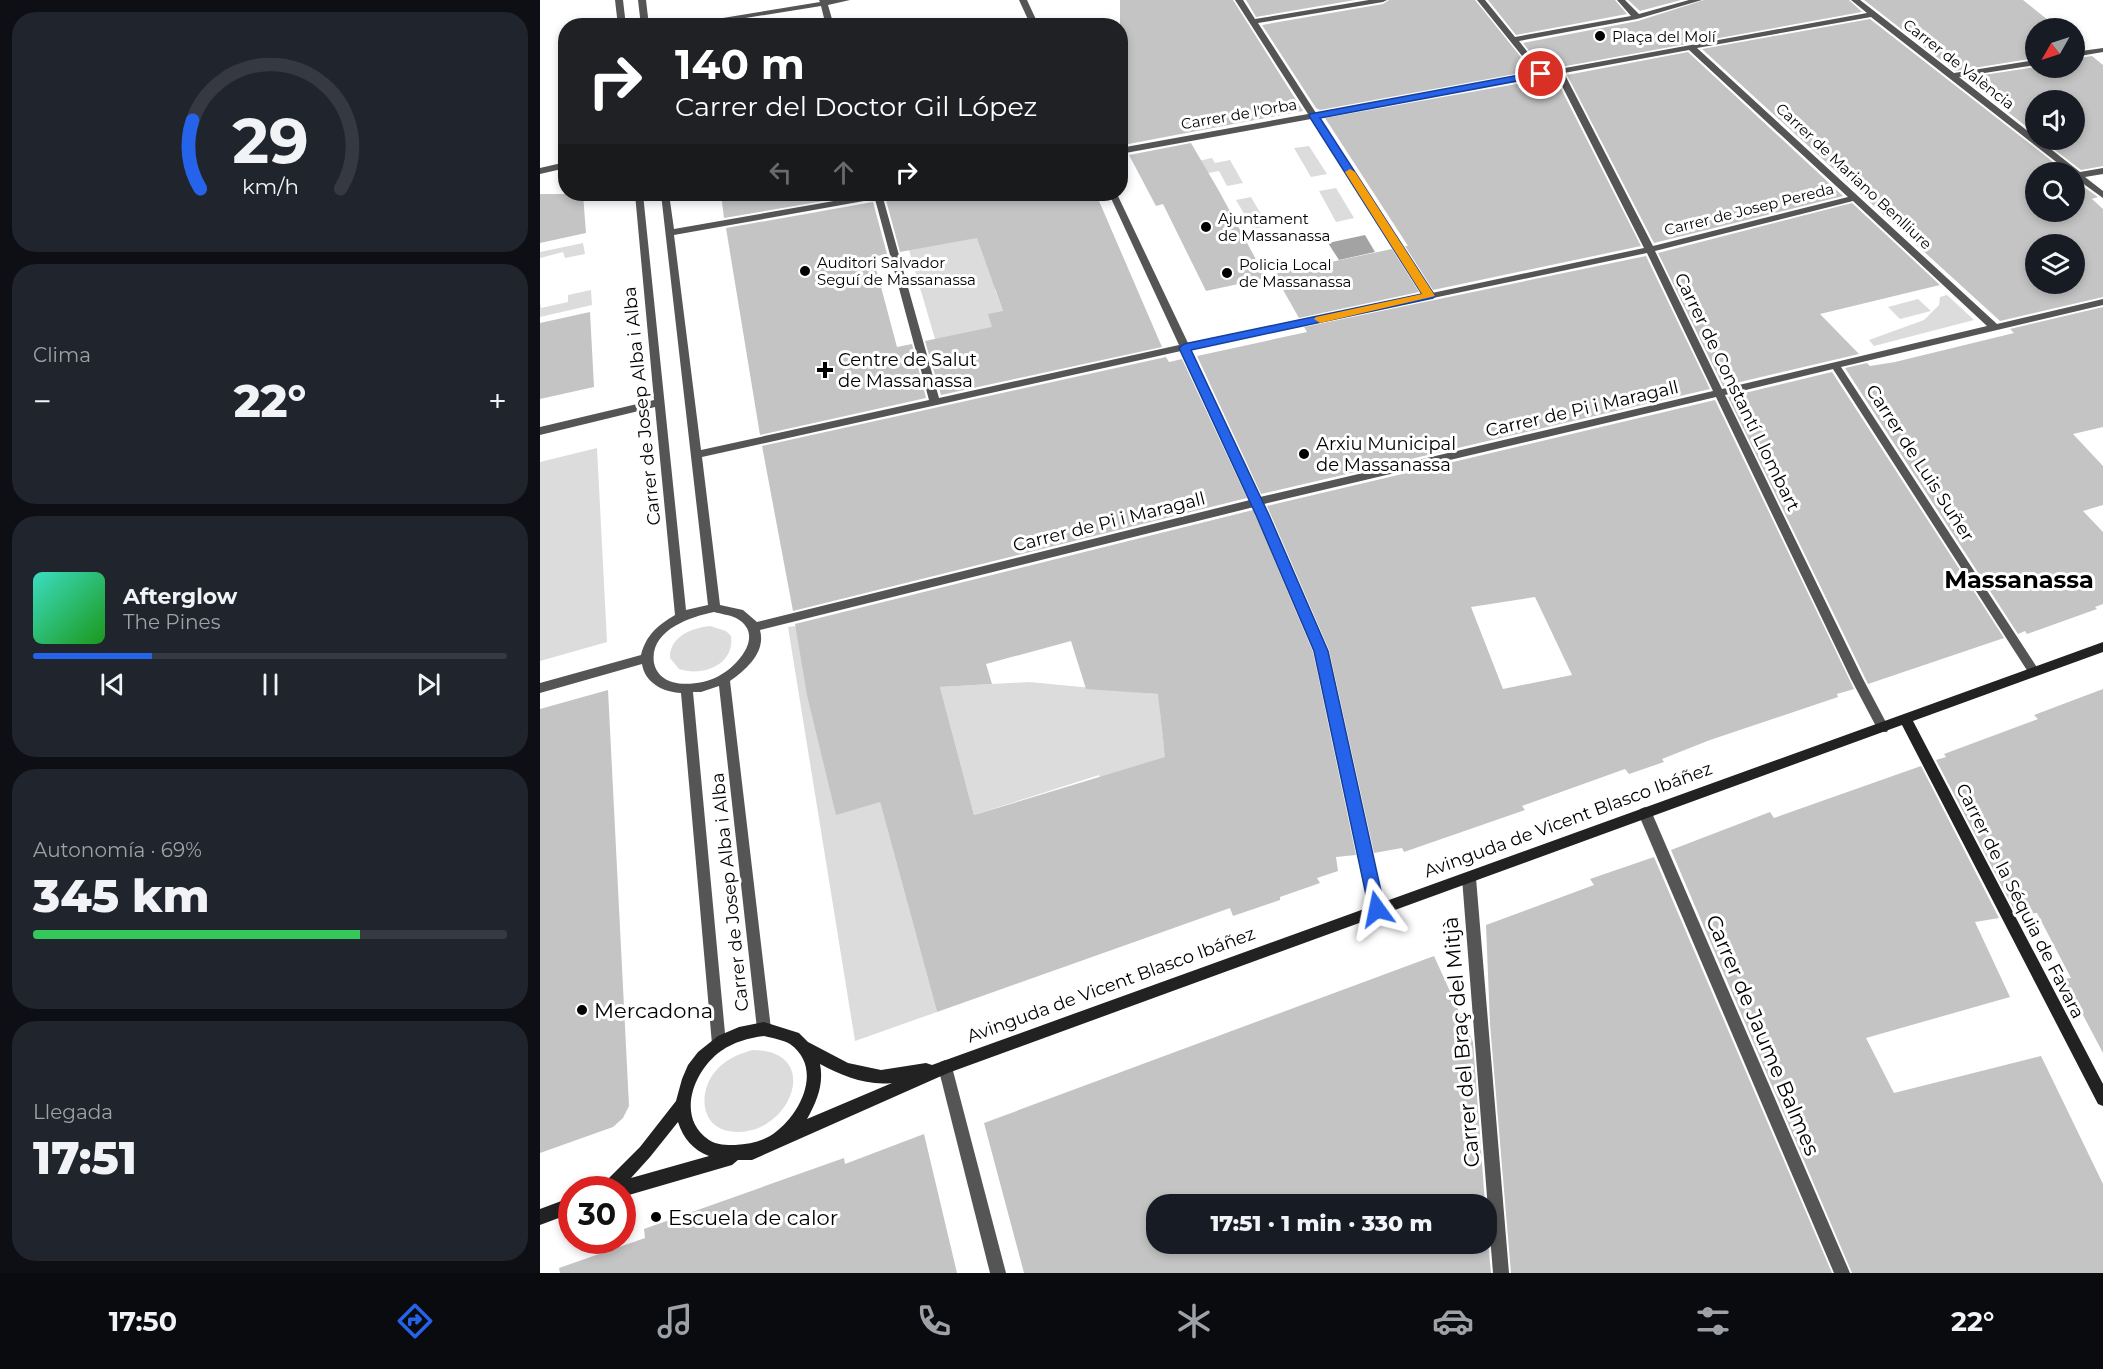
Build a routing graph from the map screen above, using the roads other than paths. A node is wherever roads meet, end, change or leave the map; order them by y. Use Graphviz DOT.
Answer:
graph roads {
  1 [pos="619,0"];
  2 [pos="642,0"];
  3 [pos="846,0"];
  4 [pos="1023,0"];
  5 [pos="1239,0"];
  6 [pos="1383,0"];
  7 [pos="1481,0"];
  8 [pos="1621,0"];
  9 [pos="1698,0"];
  10 [pos="1855,0"];
  11 [pos="823,2"];
  12 [pos="1873,14"];
  13 [pos="1637,17"];
  14 [pos="621,18"];
  15 [pos="644,18"];
  16 [pos="726,18"];
  17 [pos="828,18"];
  18 [pos="1031,18"];
  19 [pos="1253,22"];
  20 [pos="1514,40"];
  21 [pos="1692,47"];
  22 [pos="2103,50"];
  23 [pos="2085,53"];
  24 [pos="2025,64"];
  25 [pos="1559,71"];
  26 [pos="1541,74"];
  27 [pos="1953,76"];
  28 [pos="1314,116"];
  29 [pos="1128,150"];
  30 [pos="2062,162"];
  31 [pos="558,167"];
  32 [pos="540,171"];
  33 [pos="2103,171"];
  34 [pos="2085,174"];
  35 [pos="2085,180"];
  36 [pos="2103,195"];
  37 [pos="1855,198"];
  38 [pos="640,201"];
  39 [pos="666,201"];
  40 [pos="844,201"];
  41 [pos="884,201"];
  42 [pos="1116,201"];
  43 [pos="669,233"];
  44 [pos="1649,249"];
  45 [pos="1429,296"];
  46 [pos="2103,302"];
  47 [pos="1995,328"];
  48 [pos="1184,348"];
  49 [pos="1835,365"];
  50 [pos="1720,393"];
  51 [pos="660,402"];
  52 [pos="935,402"];
  53 [pos="540,431"];
  54 [pos="696,455"];
  55 [pos="1257,502"];
  56 [pos="714,608"];
  57 [pos="681,616"];
  58 [pos="753,627"];
  59 [pos="2103,647"];
  60 [pos="647,658"];
  61 [pos="2034,672"];
  62 [pos="724,680"];
  63 [pos="540,688"];
  64 [pos="687,690"];
  65 [pos="1906,720"];
  66 [pos="1883,728"];
  67 [pos="1644,813"];
  68 [pos="1469,878"];
  69 [pos="1377,909"];
  70 [pos="764,1029"];
  71 [pos="719,1044"];
  72 [pos="807,1050"];
  73 [pos="945,1067"];
  74 [pos="2103,1099"];
  75 [pos="681,1106"];
  76 [pos="782,1137"];
  77 [pos="746,1152"];
  78 [pos="622,1176"];
  79 [pos="636,1185"];
  80 [pos="558,1210"];
  81 [pos="540,1217"];
  82 [pos="998,1273"];
  83 [pos="1501,1273"];
  84 [pos="1842,1273"];
  1 -- 14 [label="street"];
  2 -- 15 [label="street"];
  3 -- 11 [label="street"];
  4 -- 18 [label="street"];
  5 -- 19 [label="street"];
  6 -- 19 [label="street"];
  7 -- 20 [label="street"];
  8 -- 13 [label="street"];
  9 -- 13 [label="street"];
  10 -- 12 [label="street, Carrer de València"];
  11 -- 16 [label="street"];
  11 -- 17 [label="street"];
  12 -- 21 [label="street, Carrer de l'Orba"];
  12 -- 27 [label="street, Carrer de València"];
  13 -- 20 [label="street"];
  19 -- 28 [label="street"];
  20 -- 26 [label="street"];
  21 -- 25 [label="street, Carrer de l'Orba"];
  21 -- 37 [label="street, Carrer de Mariano Benlliure"];
  22 -- 23 [label="street"];
  24 -- 27 [label="street"];
  25 -- 26 [label="street, Carrer de l'Orba"];
  25 -- 44 [label="street, Carrer de Constantí Llombart"];
  26 -- 28 [label="street, Carrer de l'Orba"];
  27 -- 30 [label="street, Carrer de València"];
  28 -- 29 [label="street, Carrer de l'Orba"];
  28 -- 45 [label="street"];
  31 -- 32 [label="street"];
  33 -- 34 [label="street"];
  35 -- 36 [label="street, Carrer de València"];
  37 -- 44 [label="street, Carrer de Josep Pereda"];
  37 -- 47 [label="street, Carrer de Mariano Benlliure"];
  38 -- 51 [label="street, Carrer de Josep Alba i Alba"];
  39 -- 43 [label="street"];
  40 -- 43 [label="street"];
  41 -- 52 [label="street"];
  42 -- 48 [label="street"];
  43 -- 54 [label="street"];
  44 -- 45 [label="street, Carrer de Josep Pereda"];
  44 -- 50 [label="street, Carrer de Constantí Llombart"];
  45 -- 48 [label="street, Carrer de Josep Pereda"];
  46 -- 47 [label="street, Carrer de Pi i Maragall"];
  47 -- 49 [label="street, Carrer de Pi i Maragall"];
  48 -- 52 [label="street, Carrer de Josep Pereda"];
  48 -- 55 [label="street"];
  49 -- 50 [label="street, Carrer de Pi i Maragall"];
  49 -- 61 [label="street, Carrer de Luis Suñer"];
  50 -- 55 [label="street, Carrer de Pi i Maragall"];
  50 -- 66 [label="street, Carrer de Constantí Llombart"];
  51 -- 53 [label="street"];
  51 -- 57 [label="street, Carrer de Josep Alba i Alba"];
  52 -- 54 [label="street, Carrer de Josep Pereda"];
  54 -- 56 [label="street"];
  55 -- 58 [label="street, Carrer de Pi i Maragall"];
  55 -- 69 [label="street"];
  56 -- 57 [label="street"];
  56 -- 58 [label="street"];
  57 -- 60 [label="street"];
  58 -- 62 [label="street"];
  59 -- 61 [label="street, Avinguda de Vicent Blasco Ibáñez"];
  60 -- 63 [label="street"];
  60 -- 64 [label="street"];
  61 -- 65 [label="street, Avinguda de Vicent Blasco Ibáñez"];
  62 -- 64 [label="street"];
  62 -- 70 [label="street, Carrer de Josep Alba i Alba"];
  64 -- 71 [label="street, Carrer de Josep Alba i Alba"];
  65 -- 66 [label="street, Avinguda de Vicent Blasco Ibáñez"];
  65 -- 74 [label="street, Carrer de la Séquia de Favara"];
  66 -- 67 [label="street, Avinguda de Vicent Blasco Ibáñez"];
  67 -- 68 [label="street, Avinguda de Vicent Blasco Ibáñez"];
  67 -- 84 [label="street, Carrer de Jaume Balmes"];
  68 -- 69 [label="street, Avinguda de Vicent Blasco Ibáñez"];
  68 -- 83 [label="street, Carrer del Braç del Mitjà"];
  69 -- 73 [label="street, Avinguda de Vicent Blasco Ibáñez"];
  70 -- 71 [label="street"];
  70 -- 72 [label="street"];
  71 -- 75 [label="street"];
  72 -- 73 [label="street, Avinguda de Vicent Blasco Ibáñez"];
  72 -- 76 [label="street"];
  73 -- 76 [label="street, Avinguda de Vicent Blasco Ibáñez"];
  73 -- 82 [label="street"];
  75 -- 77 [label="street"];
  75 -- 78 [label="street"];
  76 -- 77 [label="street"];
  77 -- 79 [label="street"];
  80 -- 81 [label="street"];
}
